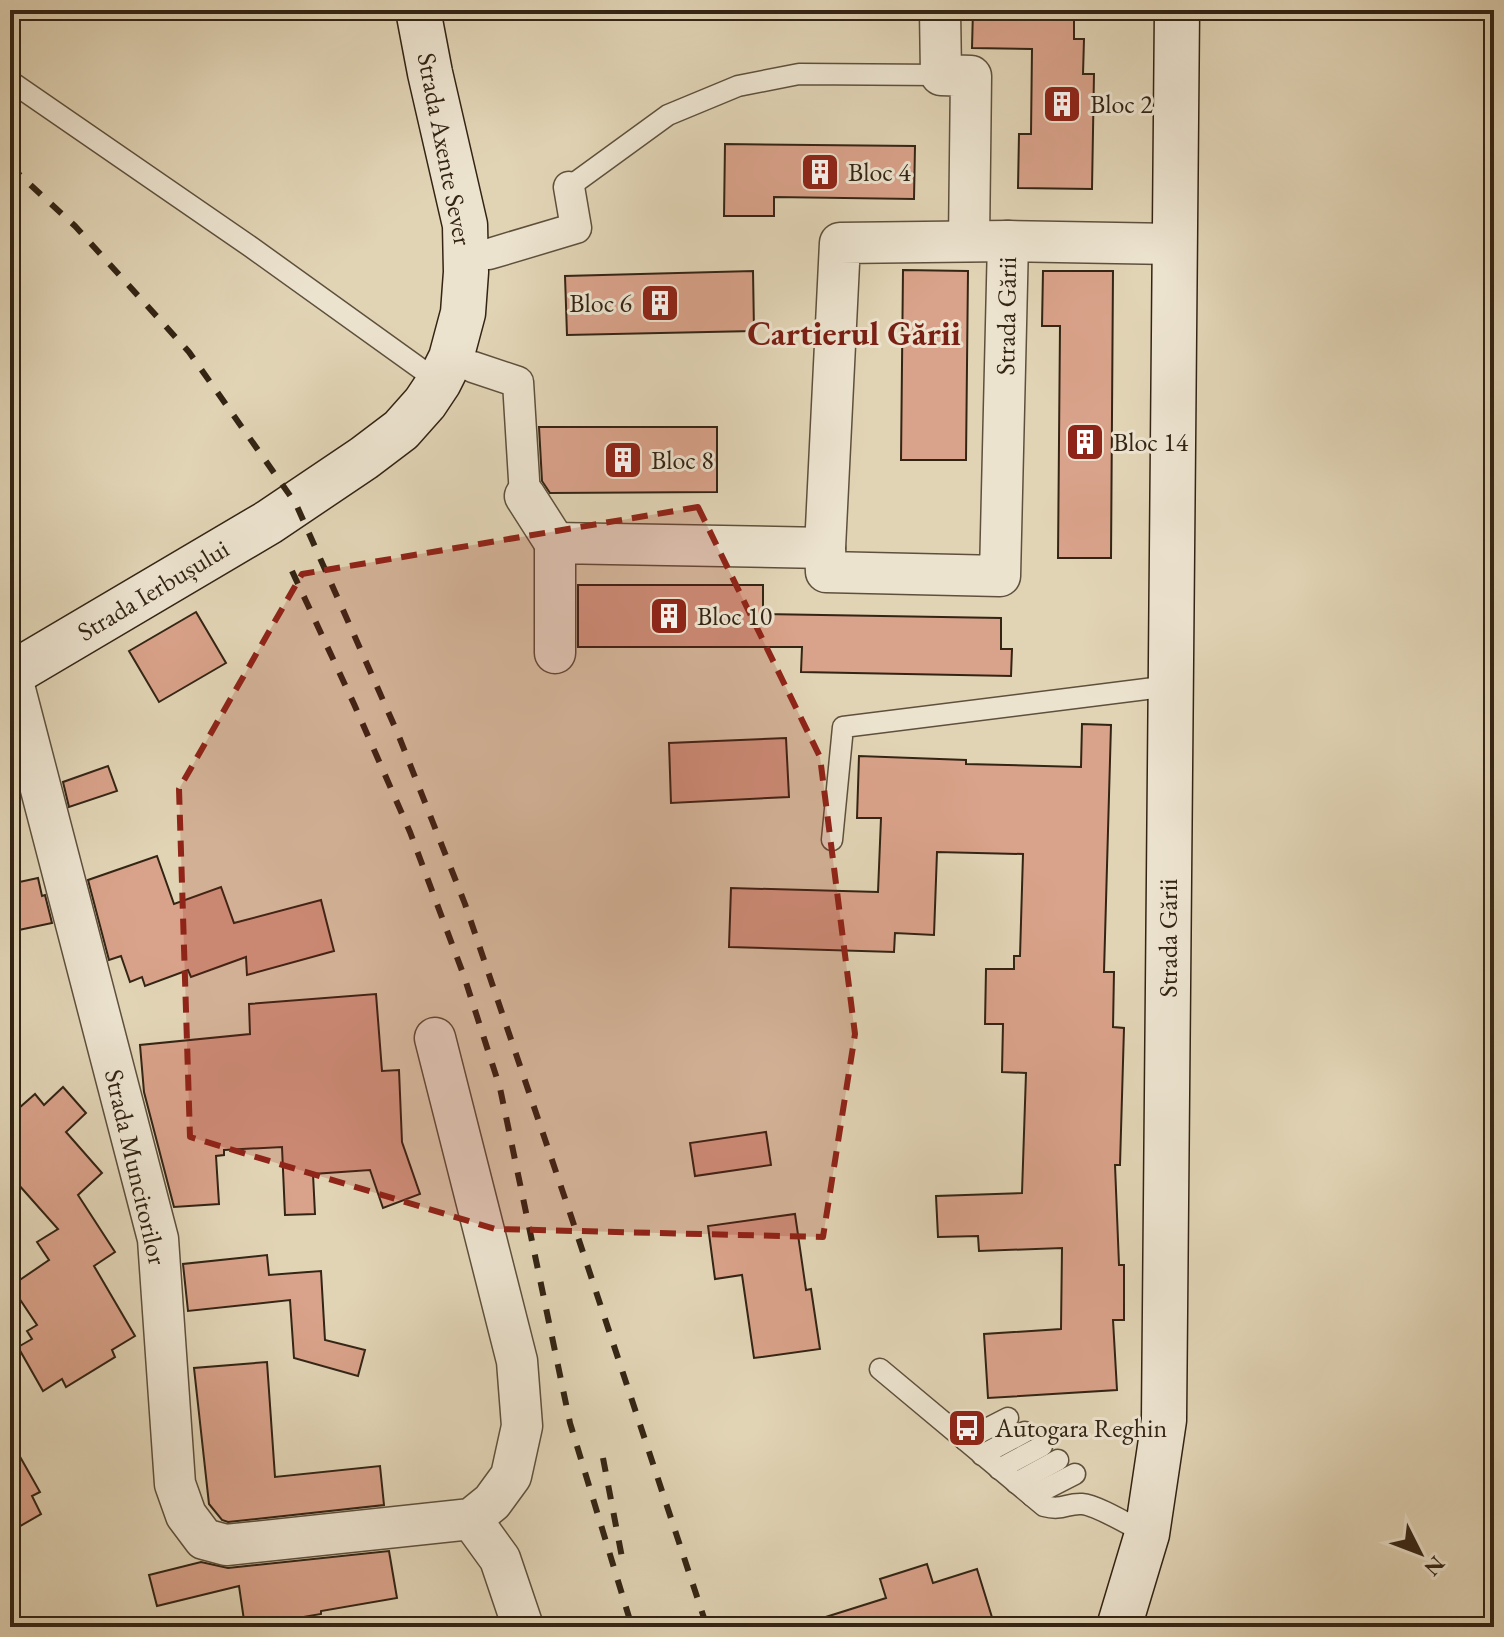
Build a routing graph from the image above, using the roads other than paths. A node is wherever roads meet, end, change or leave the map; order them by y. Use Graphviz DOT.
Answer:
graph roads {
  1 [pos="418,10"];
  2 [pos="940,10"];
  3 [pos="1177,10"];
  4 [pos="941,75"];
  5 [pos="10,81"];
  6 [pos="569,187"];
  7 [pos="988,241"];
  8 [pos="1173,244"];
  9 [pos="489,254"];
  10 [pos="456,374"];
  11 [pos="525,496"];
  12 [pos="296,504"];
  13 [pos="555,543"];
  14 [pos="825,548"];
  15 [pos="555,653"];
  16 [pos="11,674"];
  17 [pos="1170,686"];
  18 [pos="832,840"];
  19 [pos="435,1038"];
  20 [pos="880,1369"];
  21 [pos="1008,1418"];
  22 [pos="1025,1432"];
  23 [pos="965,1440"];
  24 [pos="1042,1446"];
  25 [pos="982,1455"];
  26 [pos="1058,1460"];
  27 [pos="999,1469"];
  28 [pos="1075,1474"];
  29 [pos="1016,1483"];
  30 [pos="1032,1496"];
  31 [pos="471,1519"];
  32 [pos="1147,1534"];
  33 [pos="523,1627"];
  34 [pos="1119,1627"];
  1 -- 10 [label="main road, Strada Axente Sever"];
  2 -- 4 [label="street"];
  3 -- 8 [label="main road, Strada Gării"];
  4 -- 6 [label="lane"];
  4 -- 7 [label="street, Strada Gării"];
  5 -- 10 [label="lane"];
  6 -- 9 [label="street"];
  7 -- 8 [label="street, Strada Gării"];
  7 -- 14 [label="street, Strada Gării"];
  7 -- 14 [label="street, Strada Gării"];
  8 -- 17 [label="main road, Strada Gării"];
  10 -- 11 [label="street"];
  10 -- 12 [label="main road, Strada Axente Sever"];
  11 -- 13 [label="street"];
  12 -- 16 [label="main road, Strada Ierbușului"];
  13 -- 14 [label="street"];
  13 -- 15 [label="street"];
  16 -- 31 [label="street, Strada Muncitorilor"];
  17 -- 18 [label="lane"];
  17 -- 32 [label="main road, Strada Gării"];
  19 -- 31 [label="street"];
  20 -- 23 [label="lane"];
  21 -- 23 [label="lane"];
  22 -- 25 [label="lane"];
  23 -- 25 [label="lane"];
  24 -- 27 [label="lane"];
  25 -- 27 [label="lane"];
  26 -- 29 [label="lane"];
  27 -- 29 [label="lane"];
  28 -- 30 [label="lane"];
  29 -- 30 [label="lane"];
  30 -- 32 [label="lane"];
  31 -- 33 [label="street"];
  32 -- 34 [label="main road, Strada Gării"];
}
